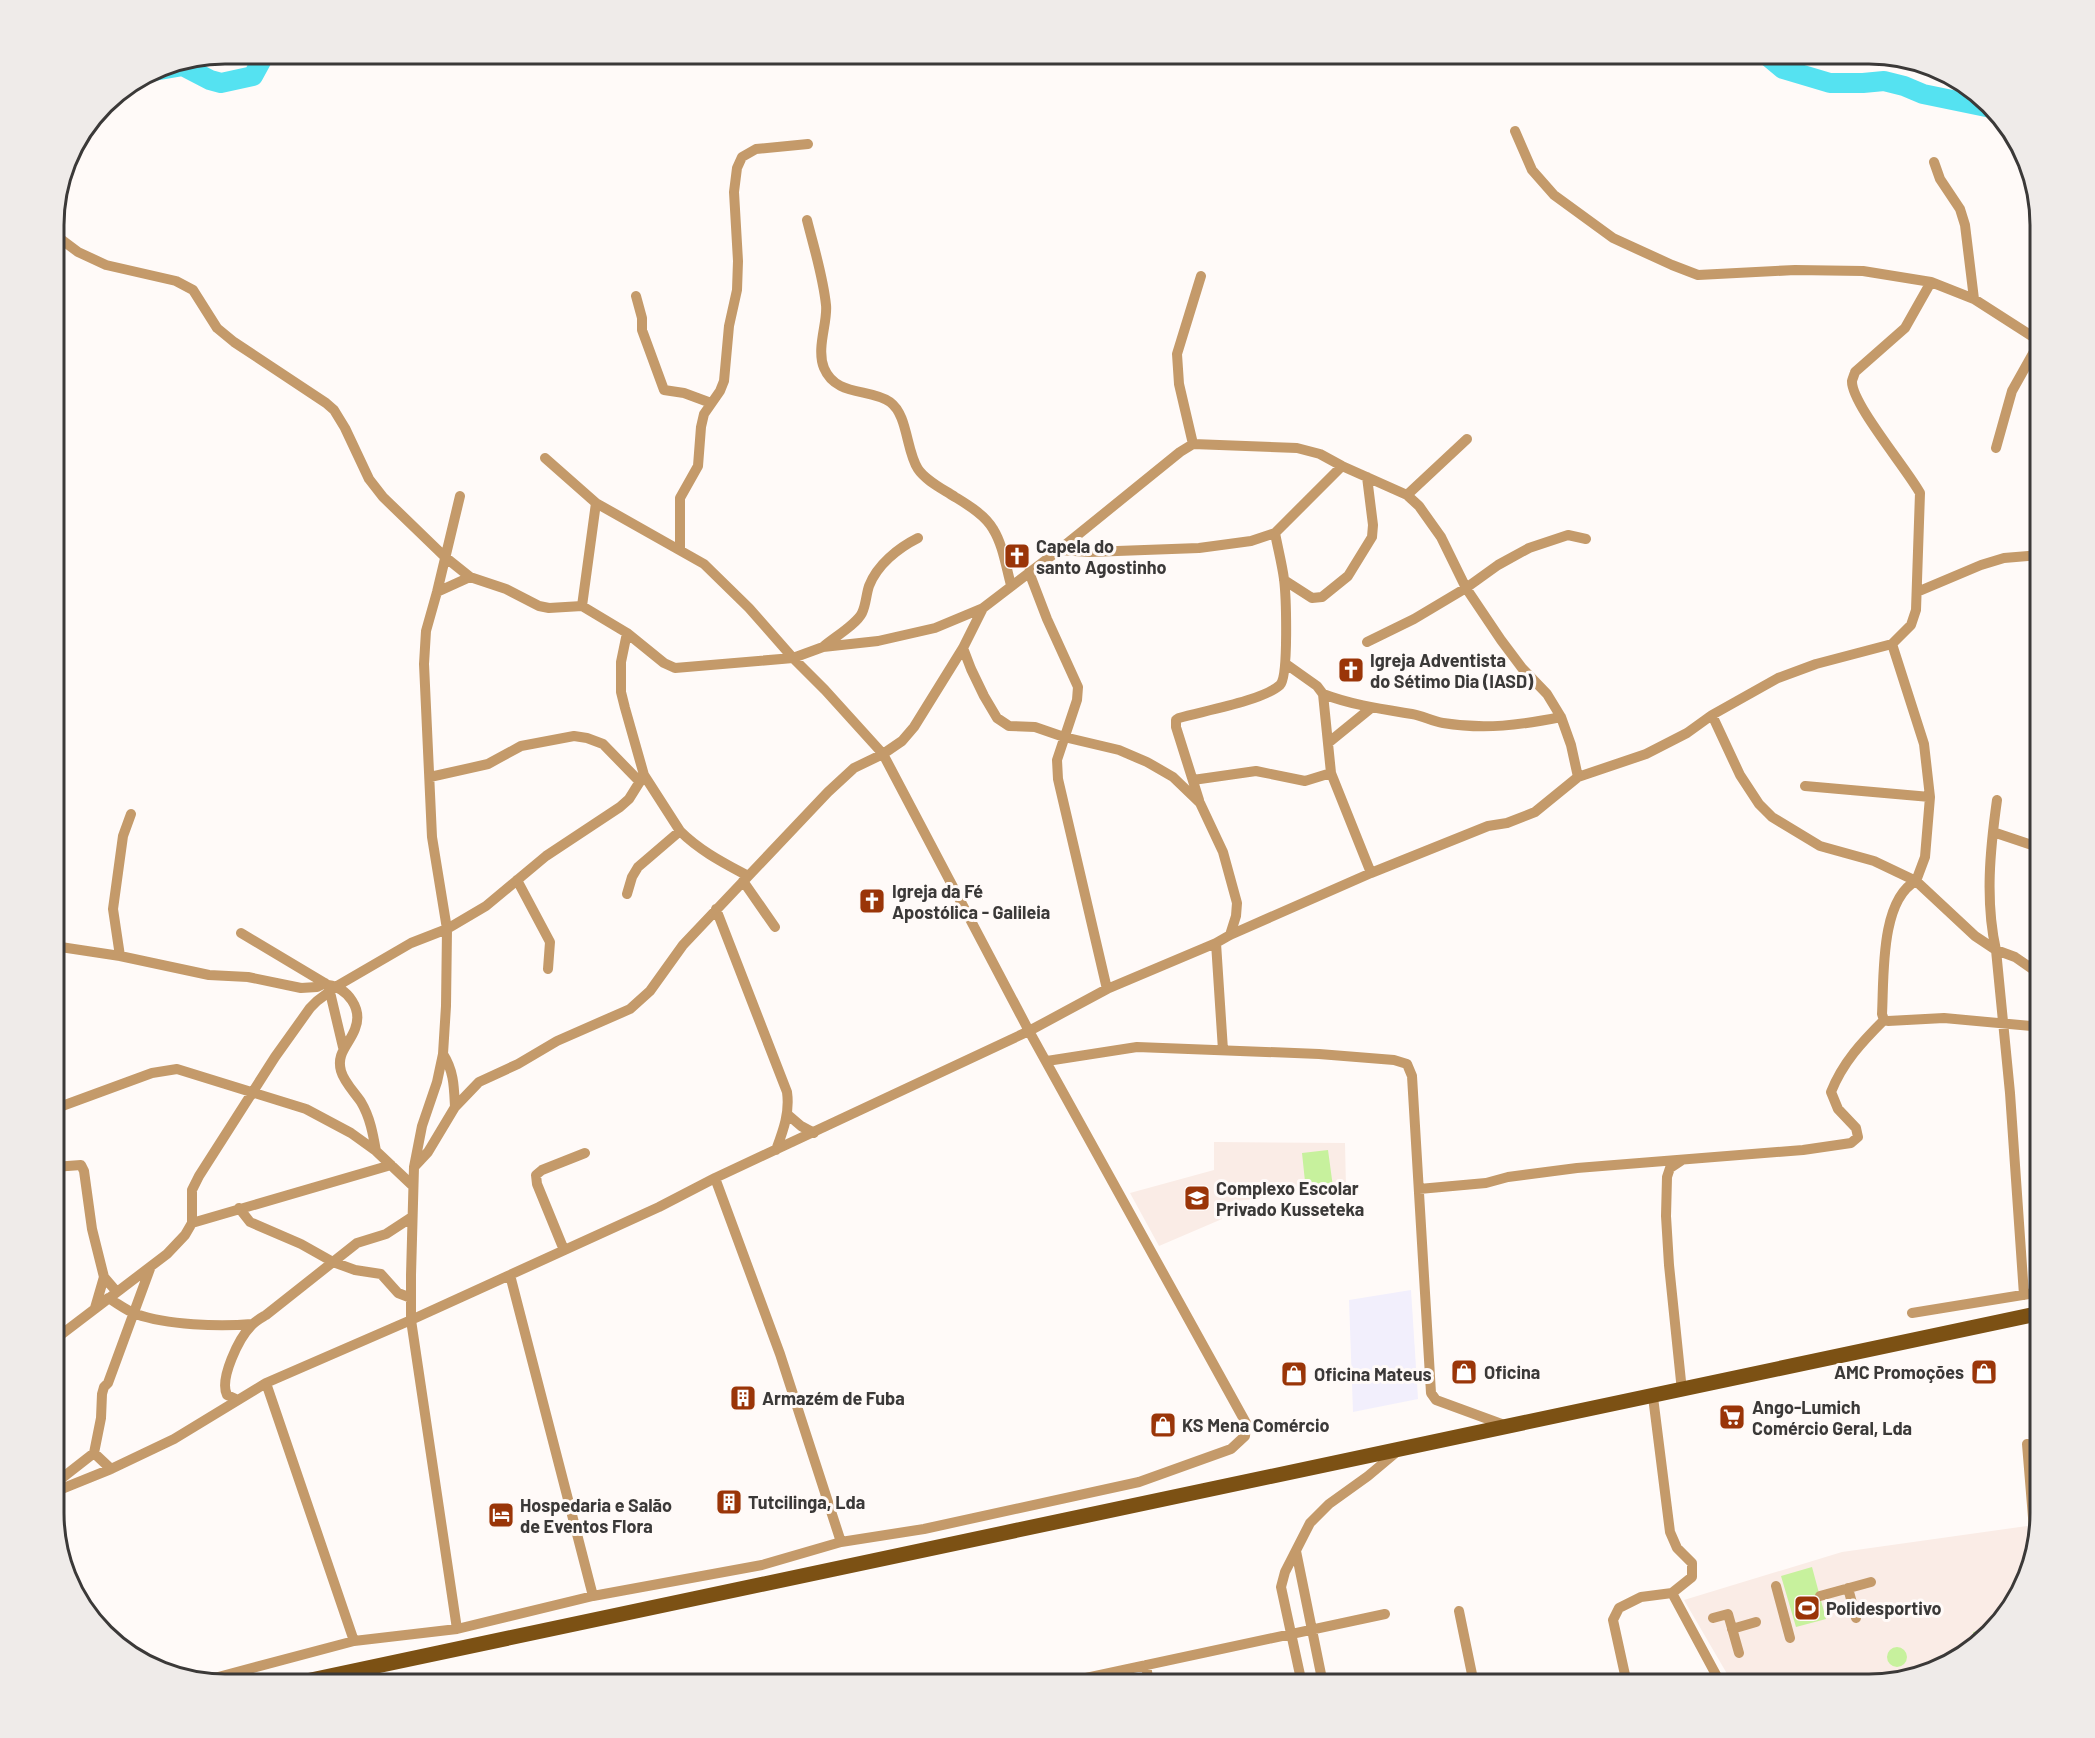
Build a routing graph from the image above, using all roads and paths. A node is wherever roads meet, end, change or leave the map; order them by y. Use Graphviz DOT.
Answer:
graph roads {
  1 [pos="1515,131"];
  2 [pos="808,144"];
  3 [pos="1934,162"];
  4 [pos="807,220"];
  5 [pos="65,242"];
  6 [pos="1201,276"];
  7 [pos="1931,282"];
  8 [pos="636,296"];
  9 [pos="1974,299"];
  10 [pos="2030,334"];
  11 [pos="2030,360"];
  12 [pos="711,403"];
  13 [pos="1467,439"];
  14 [pos="1193,444"];
  15 [pos="1996,448"];
  16 [pos="544,458"];
  17 [pos="1342,466"];
  18 [pos="1367,477"];
  19 [pos="1407,495"];
  20 [pos="460,496"];
  21 [pos="596,503"];
  22 [pos="1275,534"];
  23 [pos="918,538"];
  24 [pos="1586,539"];
  25 [pos="680,549"];
  26 [pos="1059,550"];
  27 [pos="2030,556"];
  28 [pos="445,558"];
  29 [pos="1029,572"];
  30 [pos="470,578"];
  31 [pos="1284,580"];
  32 [pos="1011,585"];
  33 [pos="1466,588"];
  34 [pos="1917,591"];
  35 [pos="437,592"];
  36 [pos="582,606"];
  37 [pos="983,608"];
  38 [pos="627,633"];
  39 [pos="1367,642"];
  40 [pos="1892,644"];
  41 [pos="823,647"];
  42 [pos="963,648"];
  43 [pos="793,658"];
  44 [pos="1286,664"];
  45 [pos="1323,694"];
  46 [pos="1371,708"];
  47 [pos="1712,715"];
  48 [pos="1562,717"];
  49 [pos="1064,737"];
  50 [pos="1328,743"];
  51 [pos="883,754"];
  52 [pos="1331,773"];
  53 [pos="430,777"];
  54 [pos="1578,777"];
  55 [pos="642,779"];
  56 [pos="1193,780"];
  57 [pos="1805,786"];
  58 [pos="1930,797"];
  59 [pos="1997,800"];
  60 [pos="1200,803"];
  61 [pos="131,814"];
  62 [pos="680,831"];
  63 [pos="1993,832"];
  64 [pos="2030,844"];
  65 [pos="1371,873"];
  66 [pos="746,879"];
  67 [pos="517,880"];
  68 [pos="1916,881"];
  69 [pos="627,894"];
  70 [pos="716,909"];
  71 [pos="775,927"];
  72 [pos="447,929"];
  73 [pos="241,933"];
  74 [pos="1230,934"];
  75 [pos="1216,943"];
  76 [pos="65,948"];
  77 [pos="1996,950"];
  78 [pos="120,956"];
  79 [pos="2030,967"];
  80 [pos="548,969"];
  81 [pos="330,986"];
  82 [pos="1107,989"];
  83 [pos="1884,1020"];
  84 [pos="2002,1023"];
  85 [pos="2030,1026"];
  86 [pos="1029,1031"];
  87 [pos="344,1047"];
  88 [pos="1223,1050"];
  89 [pos="443,1054"];
  90 [pos="1047,1061"];
  91 [pos="252,1093"];
  92 [pos="65,1105"];
  93 [pos="455,1107"];
  94 [pos="788,1114"];
  95 [pos="814,1133"];
  96 [pos="776,1150"];
  97 [pos="376,1151"];
  98 [pos="585,1153"];
  99 [pos="1682,1160"];
  100 [pos="391,1165"];
  101 [pos="65,1166"];
  102 [pos="414,1167"];
  103 [pos="716,1178"];
  104 [pos="413,1186"];
  105 [pos="1419,1189"];
  106 [pos="239,1208"];
  107 [pos="412,1217"];
  108 [pos="192,1222"];
  109 [pos="564,1250"];
  110 [pos="333,1262"];
  111 [pos="151,1266"];
  112 [pos="510,1275"];
  113 [pos="104,1277"];
  114 [pos="112,1294"];
  115 [pos="2030,1294"];
  116 [pos="2024,1295"];
  117 [pos="411,1298"];
  118 [pos="94,1308"];
  119 [pos="1912,1313"];
  120 [pos="135,1314"];
  121 [pos="2030,1315"];
  122 [pos="411,1320"];
  123 [pos="252,1324"];
  124 [pos="223,1326"];
  125 [pos="65,1331"];
  126 [pos="238,1344"];
  127 [pos="266,1383"];
  128 [pos="1682,1391"];
  129 [pos="1653,1397"];
  130 [pos="238,1400"];
  131 [pos="1508,1426"];
  132 [pos="2030,1444"];
  133 [pos="1402,1448"];
  134 [pos="94,1453"];
  135 [pos="111,1469"];
  136 [pos="65,1476"];
  137 [pos="2030,1481"];
  138 [pos="1139,1482"];
  139 [pos="65,1488"];
  140 [pos="1144,1502"];
  141 [pos="841,1542"];
  142 [pos="1296,1551"];
  143 [pos="1871,1582"];
  144 [pos="1776,1586"];
  145 [pos="1848,1588"];
  146 [pos="1672,1593"];
  147 [pos="593,1596"];
  148 [pos="1820,1596"];
  149 [pos="1460,1611"];
  150 [pos="1385,1614"];
  151 [pos="1713,1618"];
  152 [pos="1856,1618"];
  153 [pos="1756,1622"];
  154 [pos="457,1629"];
  155 [pos="1732,1629"];
  156 [pos="1312,1630"];
  157 [pos="1292,1634"];
  158 [pos="1790,1638"];
  159 [pos="354,1641"];
  160 [pos="1739,1653"];
  161 [pos="1146,1665"];
  162 [pos="372,1666"];
  163 [pos="230,1674"];
  164 [pos="359,1674"];
  165 [pos="374,1674"];
  166 [pos="1104,1674"];
  167 [pos="1147,1674"];
  168 [pos="1300,1674"];
  169 [pos="1321,1674"];
  170 [pos="1472,1674"];
  171 [pos="1625,1674"];
  172 [pos="1716,1674"];
  1 -- 7 [label="street"];
  2 -- 12 [label="street"];
  3 -- 9 [label="street"];
  4 -- 32 [label="street"];
  5 -- 28 [label="street"];
  6 -- 14 [label="street"];
  7 -- 9 [label="street"];
  7 -- 34 [label="street"];
  8 -- 12 [label="street"];
  9 -- 10 [label="street"];
  11 -- 15 [label="street"];
  12 -- 25 [label="street"];
  13 -- 19 [label="street"];
  14 -- 17 [label="street"];
  14 -- 26 [label="street"];
  16 -- 21 [label="street"];
  17 -- 18 [label="street"];
  17 -- 22 [label="street"];
  18 -- 19 [label="street"];
  18 -- 31 [label="street"];
  19 -- 33 [label="street"];
  20 -- 28 [label="street"];
  21 -- 25 [label="street"];
  21 -- 36 [label="street"];
  22 -- 26 [label="street"];
  22 -- 31 [label="street"];
  23 -- 41 [label="street"];
  24 -- 33 [label="street"];
  25 -- 43 [label="street"];
  26 -- 29 [label="street"];
  27 -- 34 [label="street"];
  28 -- 30 [label="street"];
  28 -- 35 [label="street"];
  29 -- 32 [label="street"];
  29 -- 49 [label="street"];
  30 -- 35 [label="street"];
  30 -- 36 [label="street"];
  31 -- 44 [label="street"];
  32 -- 37 [label="street"];
  33 -- 39 [label="street"];
  33 -- 48 [label="street"];
  34 -- 40 [label="street"];
  35 -- 53 [label="street"];
  36 -- 38 [label="street"];
  37 -- 41 [label="street"];
  37 -- 42 [label="street"];
  38 -- 43 [label="street"];
  38 -- 55 [label="street"];
  40 -- 47 [label="street"];
  40 -- 58 [label="street"];
  41 -- 43 [label="street"];
  42 -- 49 [label="street"];
  42 -- 51 [label="street"];
  43 -- 51 [label="street"];
  44 -- 45 [label="street"];
  44 -- 56 [label="street"];
  45 -- 46 [label="street"];
  45 -- 50 [label="street"];
  46 -- 48 [label="street"];
  46 -- 50 [label="street"];
  47 -- 54 [label="street"];
  47 -- 68 [label="street"];
  48 -- 54 [label="street"];
  49 -- 60 [label="street"];
  49 -- 82 [label="street"];
  50 -- 52 [label="street"];
  51 -- 66 [label="street"];
  51 -- 86 [label="street"];
  52 -- 56 [label="street"];
  52 -- 65 [label="street"];
  53 -- 55 [label="street"];
  53 -- 72 [label="street"];
  54 -- 65 [label="street"];
  55 -- 62 [label="street"];
  55 -- 67 [label="street"];
  56 -- 60 [label="street"];
  57 -- 58 [label="street"];
  58 -- 68 [label="street"];
  59 -- 63 [label="street"];
  60 -- 74 [label="street"];
  61 -- 78 [label="street"];
  62 -- 66 [label="street"];
  62 -- 69 [label="street"];
  63 -- 64 [label="street"];
  63 -- 77 [label="street"];
  65 -- 74 [label="street"];
  66 -- 70 [label="street"];
  66 -- 71 [label="street"];
  67 -- 72 [label="street"];
  67 -- 80 [label="street"];
  68 -- 77 [label="street"];
  68 -- 83 [label="street"];
  70 -- 93 [label="street"];
  70 -- 94 [label="street"];
  72 -- 81 [label="street"];
  72 -- 89 [label="street"];
  73 -- 81 [label="street"];
  74 -- 75 [label="street"];
  75 -- 82 [label="street"];
  75 -- 88 [label="street"];
  76 -- 78 [label="street"];
  77 -- 79 [label="street"];
  77 -- 84 [label="street"];
  78 -- 81 [label="street"];
  81 -- 87 [label="street"];
  81 -- 87 [label="street"];
  81 -- 91 [label="street"];
  82 -- 86 [label="street"];
  83 -- 84 [label="street"];
  83 -- 99 [label="street"];
  84 -- 85 [label="street"];
  84 -- 116 [label="street"];
  86 -- 90 [label="street"];
  86 -- 95 [label="street"];
  87 -- 97 [label="street"];
  88 -- 90 [label="street"];
  88 -- 105 [label="street"];
  89 -- 93 [label="street"];
  89 -- 102 [label="street"];
  90 -- 138 [label="street"];
  91 -- 92 [label="street"];
  91 -- 97 [label="street"];
  91 -- 108 [label="street"];
  93 -- 102 [label="street"];
  94 -- 95 [label="street"];
  94 -- 96 [label="street"];
  95 -- 96 [label="street"];
  96 -- 103 [label="street"];
  97 -- 100 [label="street"];
  98 -- 109 [label="street"];
  99 -- 105 [label="street"];
  99 -- 128 [label="street"];
  100 -- 104 [label="street"];
  100 -- 106 [label="street"];
  101 -- 113 [label="street"];
  102 -- 104 [label="street"];
  103 -- 109 [label="street"];
  103 -- 141 [label="street"];
  104 -- 107 [label="street"];
  105 -- 131 [label="street"];
  106 -- 108 [label="street"];
  106 -- 110 [label="street"];
  107 -- 110 [label="street"];
  107 -- 117 [label="street"];
  108 -- 111 [label="street"];
  109 -- 112 [label="street"];
  110 -- 117 [label="street"];
  110 -- 123 [label="street"];
  111 -- 114 [label="street"];
  111 -- 120 [label="street"];
  112 -- 122 [label="street"];
  112 -- 147 [label="street"];
  113 -- 114 [label="street"];
  113 -- 118 [label="street"];
  114 -- 118 [label="street"];
  114 -- 120 [label="street"];
  115 -- 116 [label="street"];
  116 -- 119 [label="street"];
  117 -- 122 [label="street"];
  118 -- 125 [label="street"];
  120 -- 124 [label="street"];
  120 -- 134 [label="street"];
  121 -- 128 [label="main road"];
  122 -- 127 [label="street"];
  122 -- 154 [label="street"];
  123 -- 124 [label="street"];
  123 -- 126 [label="street"];
  124 -- 126 [label="street"];
  126 -- 130 [label="street"];
  127 -- 130 [label="street"];
  127 -- 159 [label="street"];
  128 -- 129 [label="main road"];
  129 -- 131 [label="main road"];
  129 -- 146 [label="street"];
  130 -- 135 [label="street"];
  131 -- 133 [label="main road"];
  132 -- 137 [label="street"];
  133 -- 140 [label="main road"];
  133 -- 142 [label="street"];
  134 -- 135 [label="street"];
  134 -- 136 [label="street"];
  135 -- 139 [label="street"];
  138 -- 140 [label="street"];
  138 -- 141 [label="street"];
  140 -- 162 [label="main road"];
  141 -- 147 [label="street"];
  142 -- 156 [label="street"];
  142 -- 157 [label="street"];
  143 -- 145 [label="street"];
  144 -- 158 [label="street"];
  145 -- 148 [label="street"];
  145 -- 152 [label="street"];
  146 -- 171 [label="street"];
  146 -- 172 [label="street"];
  147 -- 154 [label="street"];
  149 -- 170 [label="street"];
  150 -- 156 [label="street"];
  151 -- 155 [label="street"];
  153 -- 155 [label="street"];
  154 -- 159 [label="street"];
  155 -- 160 [label="street"];
  156 -- 157 [label="street"];
  156 -- 169 [label="street"];
  157 -- 161 [label="street"];
  157 -- 168 [label="street"];
  159 -- 163 [label="street"];
  161 -- 166 [label="street"];
  161 -- 167 [label="street"];
  162 -- 164 [label="main road"];
  162 -- 165 [label="street"];
}
